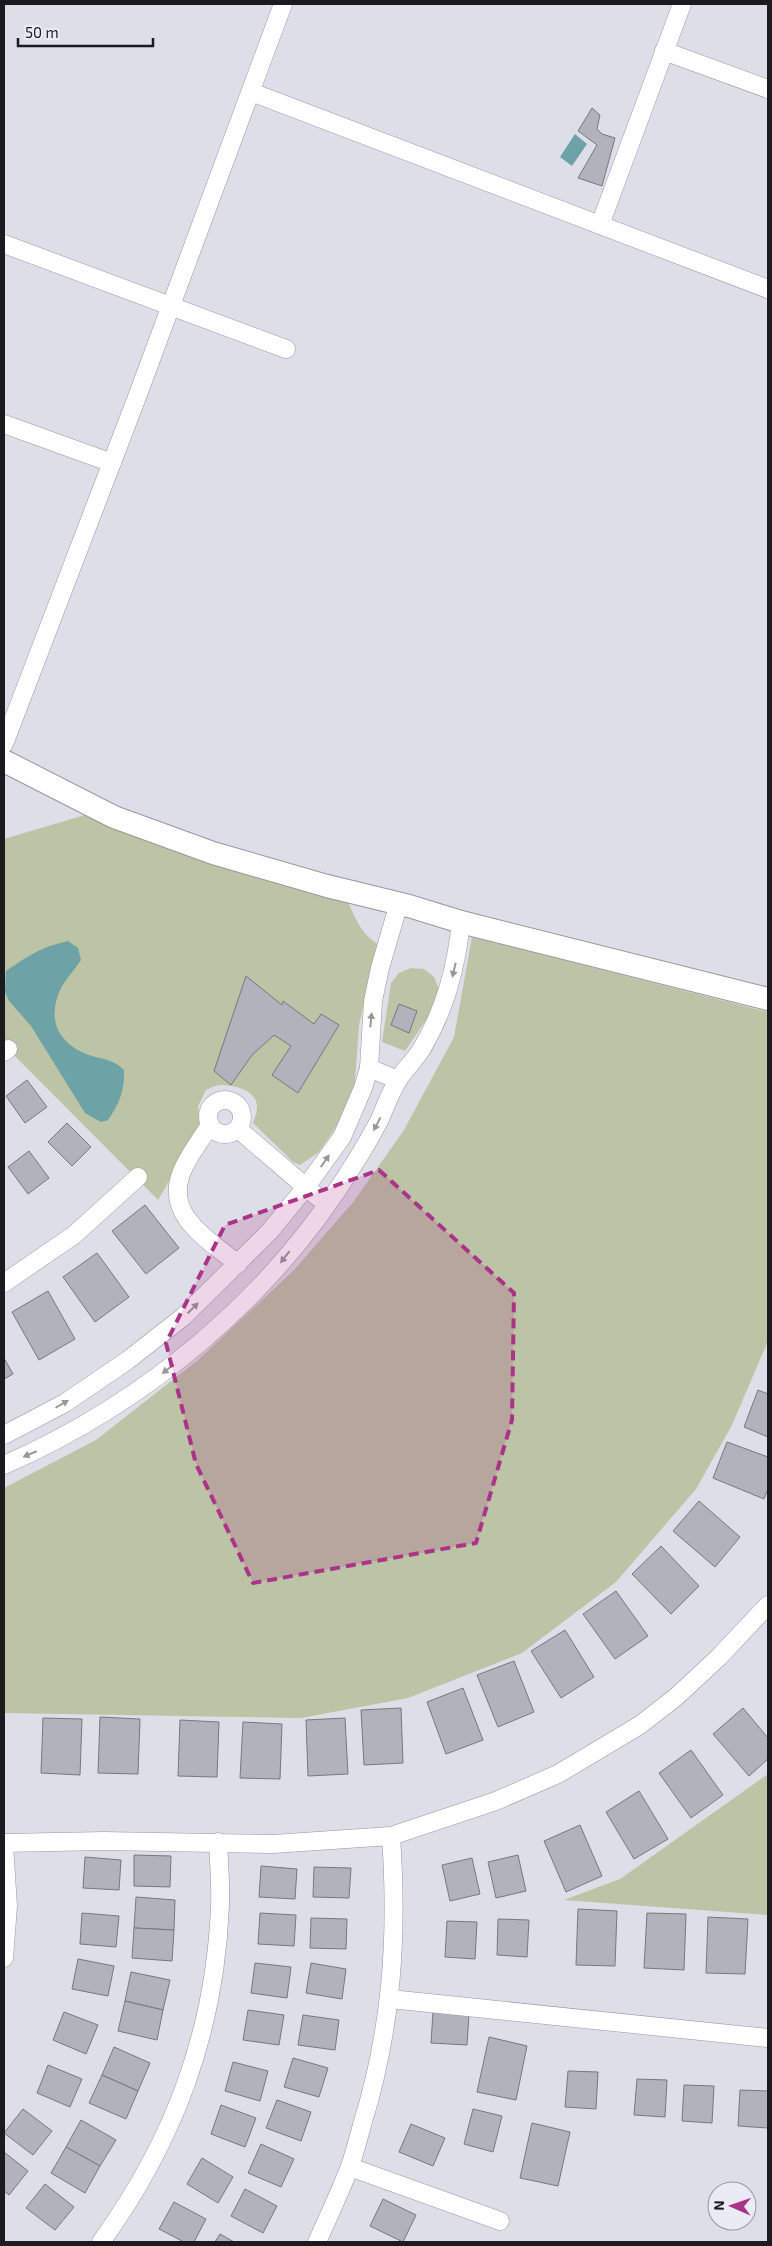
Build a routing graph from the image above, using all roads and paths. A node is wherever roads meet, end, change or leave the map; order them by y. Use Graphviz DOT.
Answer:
graph roads {
  1 [pos="283,4"];
  2 [pos="682,4"];
  3 [pos="664,51"];
  4 [pos="768,89"];
  5 [pos="250,92"];
  6 [pos="600,225"];
  7 [pos="4,244"];
  8 [pos="768,289"];
  9 [pos="171,307"];
  10 [pos="286,349"];
  11 [pos="4,424"];
  12 [pos="112,463"];
  13 [pos="4,744"];
  14 [pos="4,761"];
  15 [pos="399,903"];
  16 [pos="461,922"];
  17 [pos="768,999"];
  18 [pos="368,1068"];
  19 [pos="398,1080"];
  20 [pos="210,1124"];
  21 [pos="238,1128"];
  22 [pos="138,1177"];
  23 [pos="306,1187"];
  24 [pos="327,1205"];
  25 [pos="238,1264"];
  26 [pos="4,1283"];
  27 [pos="4,1435"];
  28 [pos="4,1465"];
  29 [pos="768,1605"];
  30 [pos="391,1836"];
  31 [pos="218,1842"];
  32 [pos="4,1844"];
  33 [pos="4,1958"];
  34 [pos="390,1999"];
  35 [pos="768,2038"];
  36 [pos="350,2168"];
  37 [pos="500,2220"];
  38 [pos="101,2242"];
  39 [pos="318,2242"];
  1 -- 5 [label="street"];
  2 -- 3 [label="street"];
  3 -- 4 [label="street"];
  3 -- 6 [label="street"];
  5 -- 6 [label="street"];
  5 -- 9 [label="street"];
  6 -- 8 [label="street"];
  7 -- 9 [label="street"];
  9 -- 10 [label="street"];
  9 -- 12 [label="street"];
  11 -- 12 [label="street"];
  12 -- 13 [label="street"];
  14 -- 15 [label="street"];
  15 -- 16 [label="street"];
  18 -- 15 [label="street, one-way"];
  16 -- 17 [label="street"];
  16 -- 19 [label="street, one-way"];
  18 -- 19 [label="street"];
  23 -- 18 [label="street, one-way"];
  19 -- 24 [label="street, one-way"];
  20 -- 21 [label="street"];
  20 -- 21 [label="street"];
  20 -- 25 [label="street"];
  21 -- 23 [label="street"];
  22 -- 26 [label="street"];
  23 -- 24 [label="street"];
  23 -- 25 [label="street"];
  24 -- 28 [label="street, one-way"];
  27 -- 25 [label="street, one-way"];
  29 -- 30 [label="street"];
  30 -- 31 [label="street"];
  30 -- 34 [label="street"];
  31 -- 32 [label="street"];
  31 -- 38 [label="street"];
  32 -- 33 [label="street"];
  34 -- 35 [label="street"];
  34 -- 36 [label="street"];
  36 -- 37 [label="street"];
  36 -- 39 [label="street"];
}
